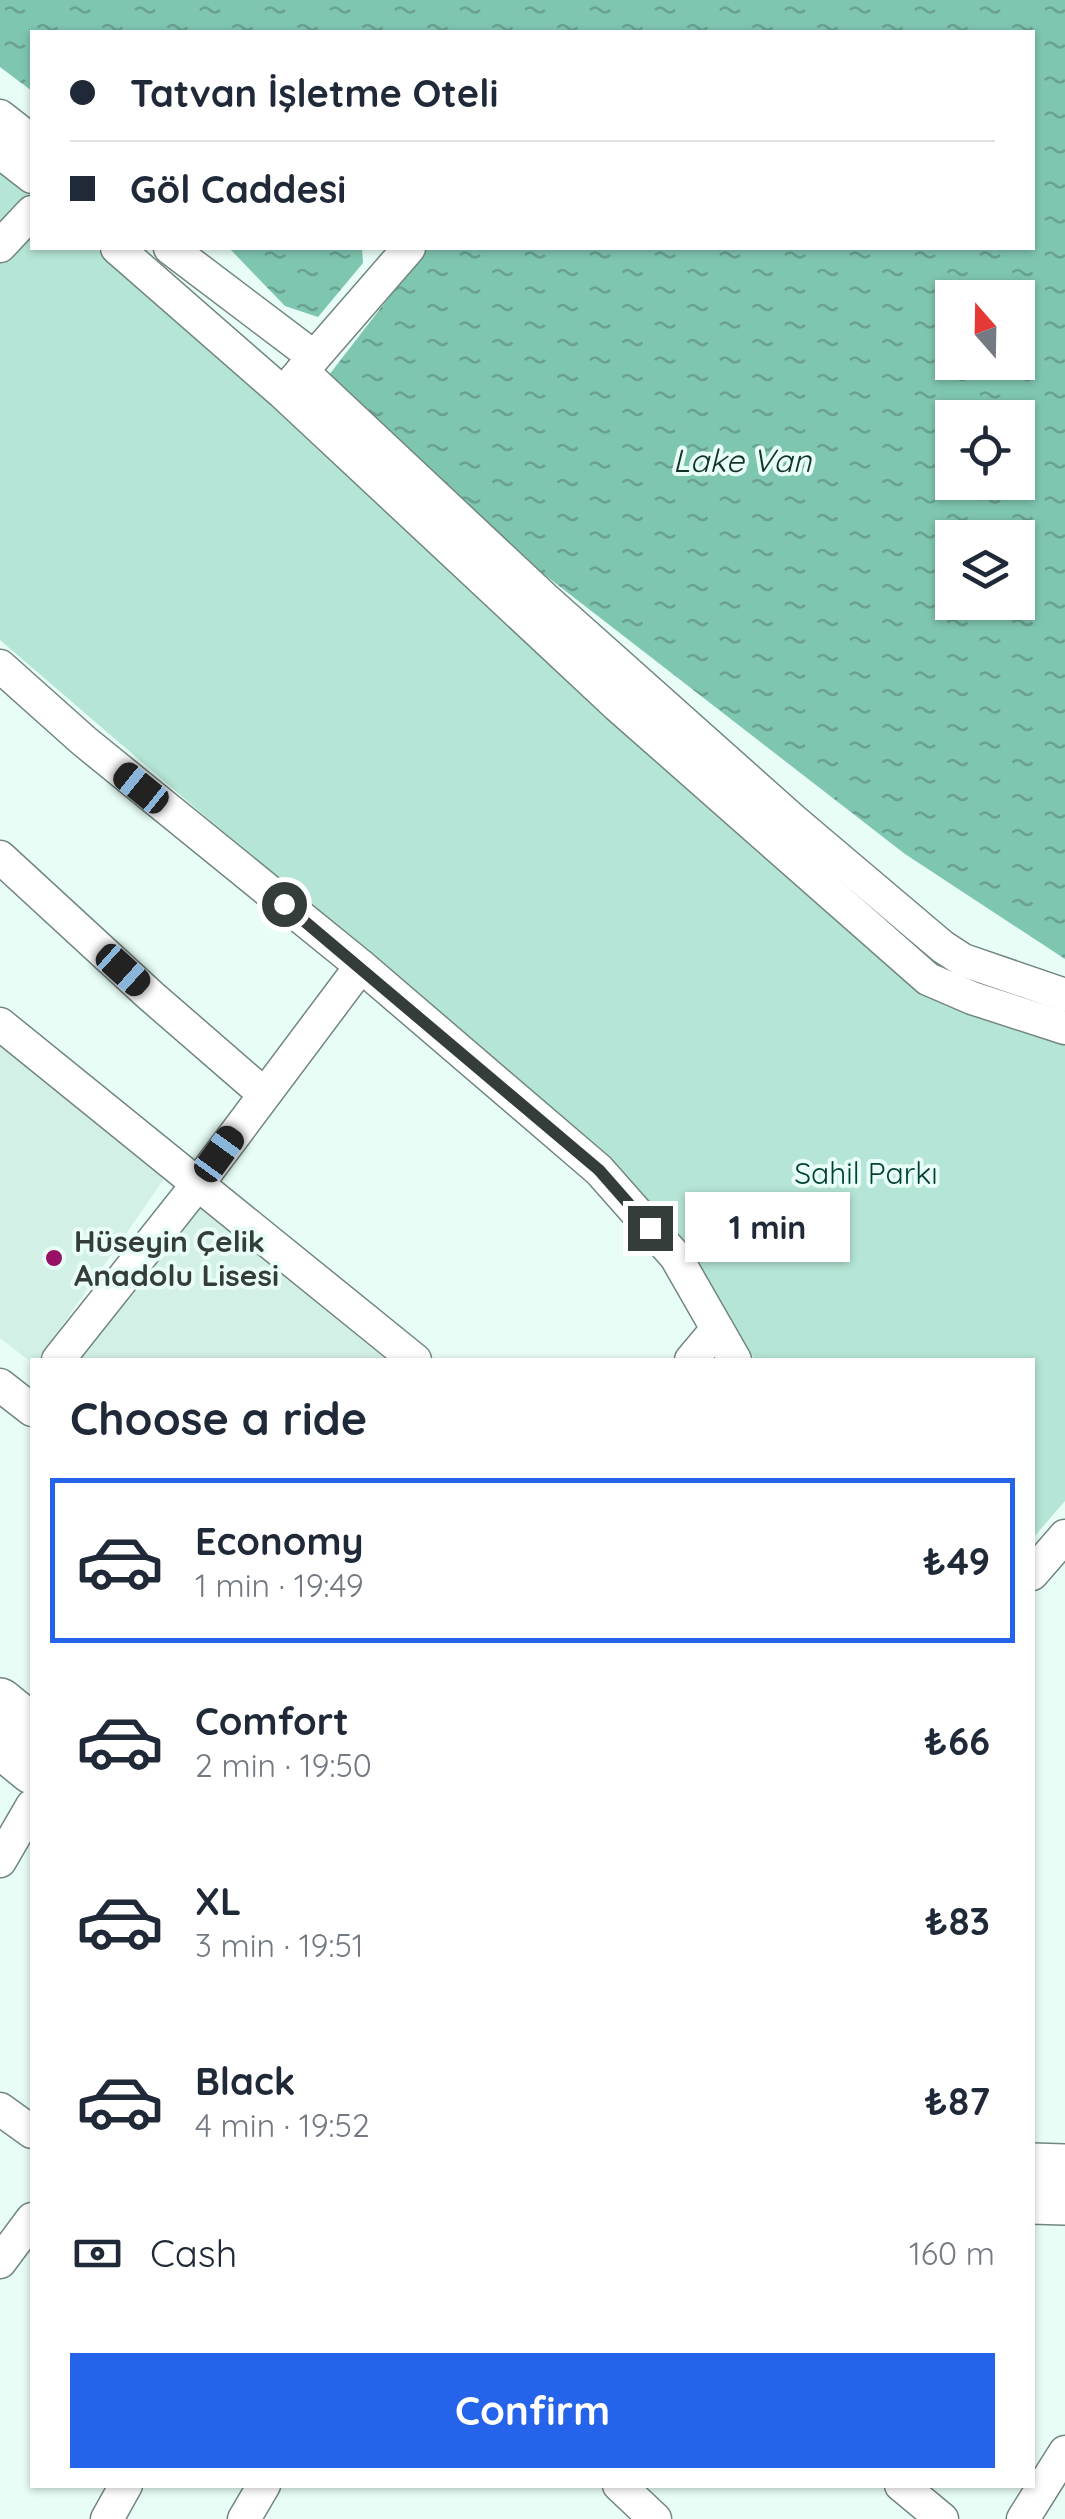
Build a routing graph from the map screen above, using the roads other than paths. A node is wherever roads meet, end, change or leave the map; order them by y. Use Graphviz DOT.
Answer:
graph roads {
  1 [pos="0,116"];
  2 [pos="30,139"];
  3 [pos="0,152"];
  4 [pos="30,175"];
  5 [pos="30,214"];
  6 [pos="0,246"];
  7 [pos="120,250"];
  8 [pos="172,250"];
  9 [pos="407,250"];
  10 [pos="300,374"];
  11 [pos="0,666"];
  12 [pos="0,857"];
  13 [pos="360,966"];
  14 [pos="1065,995"];
  15 [pos="0,1024"];
  16 [pos="1065,1028"];
  17 [pos="264,1094"];
  18 [pos="197,1185"];
  19 [pos="717,1329"];
  20 [pos="60,1358"];
  21 [pos="413,1358"];
  22 [pos="694,1358"];
  23 [pos="734,1358"];
  24 [pos="1065,1536"];
  25 [pos="1035,1571"];
  26 [pos="0,1701"];
  27 [pos="30,1725"];
  28 [pos="0,1745"];
  29 [pos="30,1769"];
  30 [pos="30,1809"];
  31 [pos="0,1860"];
  32 [pos="0,2109"];
  33 [pos="30,2131"];
  34 [pos="1035,2166"];
  35 [pos="1065,2167"];
  36 [pos="1035,2200"];
  37 [pos="1065,2202"];
  38 [pos="30,2222"];
  39 [pos="0,2262"];
  40 [pos="1065,2452"];
  41 [pos="124,2488"];
  42 [pos="262,2488"];
  43 [pos="621,2488"];
  44 [pos="905,2488"];
  45 [pos="107,2519"];
  46 [pos="244,2519"];
  47 [pos="655,2519"];
  48 [pos="942,2519"];
  49 [pos="1023,2519"];
  1 -- 2 [label="street"];
  3 -- 4 [label="street"];
  5 -- 6 [label="street"];
  7 -- 10 [label="street"];
  8 -- 10 [label="street"];
  9 -- 10 [label="street"];
  10 -- 14 [label="street"];
  10 -- 16 [label="street"];
  11 -- 13 [label="street"];
  12 -- 17 [label="street"];
  13 -- 17 [label="street"];
  13 -- 19 [label="street"];
  15 -- 18 [label="street"];
  17 -- 18 [label="street"];
  18 -- 20 [label="street"];
  18 -- 21 [label="street"];
  19 -- 22 [label="street"];
  19 -- 23 [label="street"];
  24 -- 25 [label="street"];
  26 -- 27 [label="highway"];
  28 -- 29 [label="highway"];
  30 -- 31 [label="street"];
  32 -- 33 [label="street"];
  34 -- 35 [label="highway"];
  36 -- 37 [label="highway"];
  38 -- 39 [label="street"];
  40 -- 49 [label="street"];
  41 -- 45 [label="street"];
  42 -- 46 [label="street"];
  43 -- 47 [label="street"];
  44 -- 48 [label="street"];
}
